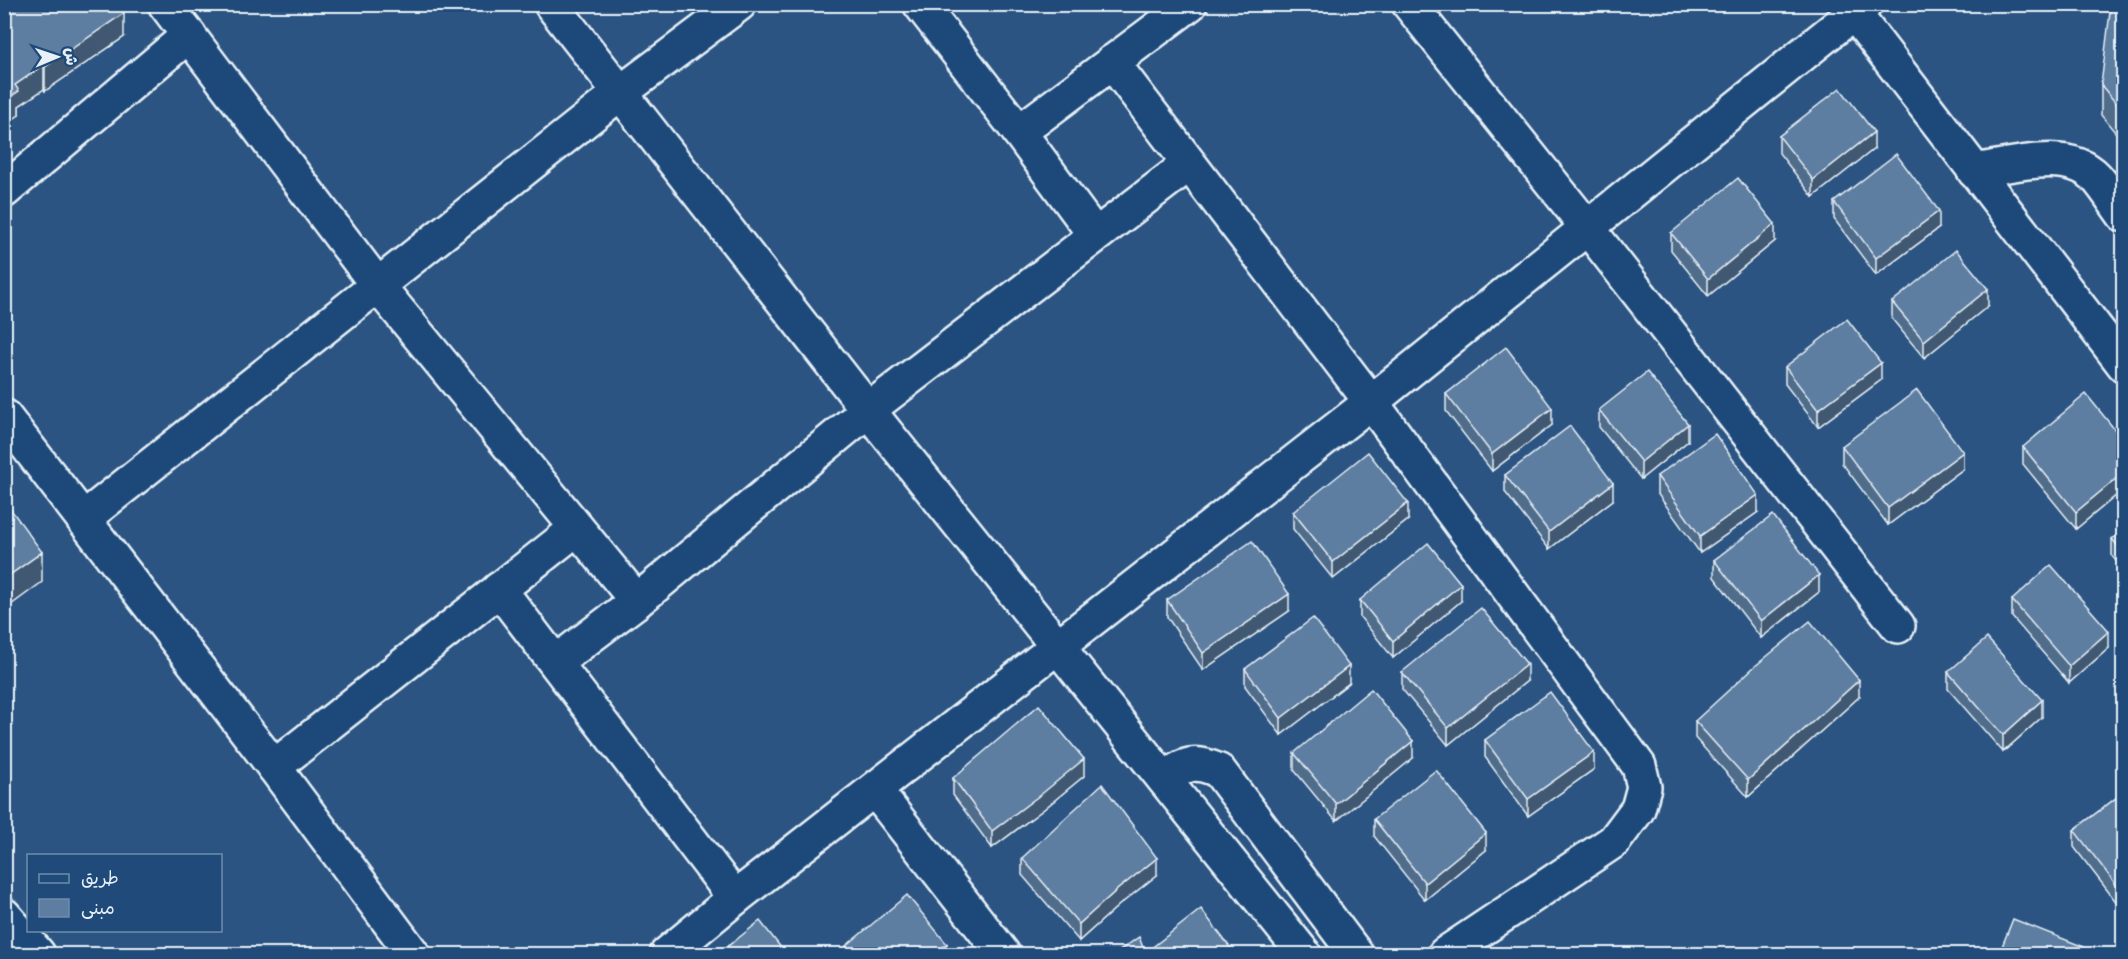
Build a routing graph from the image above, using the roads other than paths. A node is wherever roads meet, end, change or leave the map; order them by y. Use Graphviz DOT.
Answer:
graph roads {
  1 [pos="165,4"];
  2 [pos="551,4"];
  3 [pos="739,4"];
  4 [pos="920,4"];
  5 [pos="1190,4"];
  6 [pos="1409,4"];
  7 [pos="1856,8"];
  8 [pos="189,35"];
  9 [pos="1112,62"];
  10 [pos="620,93"];
  11 [pos="1019,132"];
  12 [pos="1189,164"];
  13 [pos="1974,171"];
  14 [pos="4,191"];
  15 [pos="2124,215"];
  16 [pos="1587,227"];
  17 [pos="1095,235"];
  18 [pos="378,286"];
  19 [pos="2124,365"];
  20 [pos="1371,402"];
  21 [pos="868,410"];
  22 [pos="4,416"];
  23 [pos="83,519"];
  24 [pos="576,529"];
  25 [pos="499,589"];
  26 [pos="637,601"];
  27 [pos="1898,626"];
  28 [pos="1058,646"];
  29 [pos="556,662"];
  30 [pos="274,767"];
  31 [pos="1164,779"];
  32 [pos="874,790"];
  33 [pos="735,898"];
  34 [pos="4,915"];
  35 [pos="38,954"];
  36 [pos="413,954"];
  37 [pos="667,954"];
  38 [pos="1002,954"];
  39 [pos="1304,954"];
  40 [pos="1356,954"];
  41 [pos="1445,954"];
  1 -- 8 [label="street"];
  2 -- 10 [label="street"];
  3 -- 10 [label="street"];
  4 -- 11 [label="street"];
  5 -- 9 [label="street"];
  6 -- 16 [label="street"];
  7 -- 13 [label="street"];
  7 -- 16 [label="street"];
  8 -- 14 [label="street"];
  8 -- 18 [label="street"];
  9 -- 11 [label="street"];
  9 -- 12 [label="street"];
  10 -- 18 [label="street"];
  10 -- 21 [label="street"];
  11 -- 17 [label="street"];
  12 -- 17 [label="street"];
  12 -- 20 [label="street"];
  13 -- 15 [label="street"];
  13 -- 19 [label="street"];
  16 -- 20 [label="street"];
  16 -- 27 [label="street"];
  17 -- 21 [label="street"];
  18 -- 23 [label="street"];
  18 -- 24 [label="street"];
  20 -- 28 [label="street"];
  20 -- 41 [label="street"];
  21 -- 26 [label="street"];
  21 -- 28 [label="street"];
  22 -- 23 [label="street"];
  23 -- 30 [label="street"];
  24 -- 25 [label="street"];
  24 -- 26 [label="street"];
  25 -- 29 [label="street"];
  25 -- 30 [label="street"];
  26 -- 29 [label="street"];
  28 -- 31 [label="street"];
  28 -- 32 [label="street"];
  29 -- 33 [label="street"];
  30 -- 36 [label="street"];
  31 -- 39 [label="street"];
  31 -- 40 [label="street"];
  32 -- 33 [label="street"];
  32 -- 38 [label="street"];
  33 -- 37 [label="street"];
  34 -- 35 [label="street"];
}
